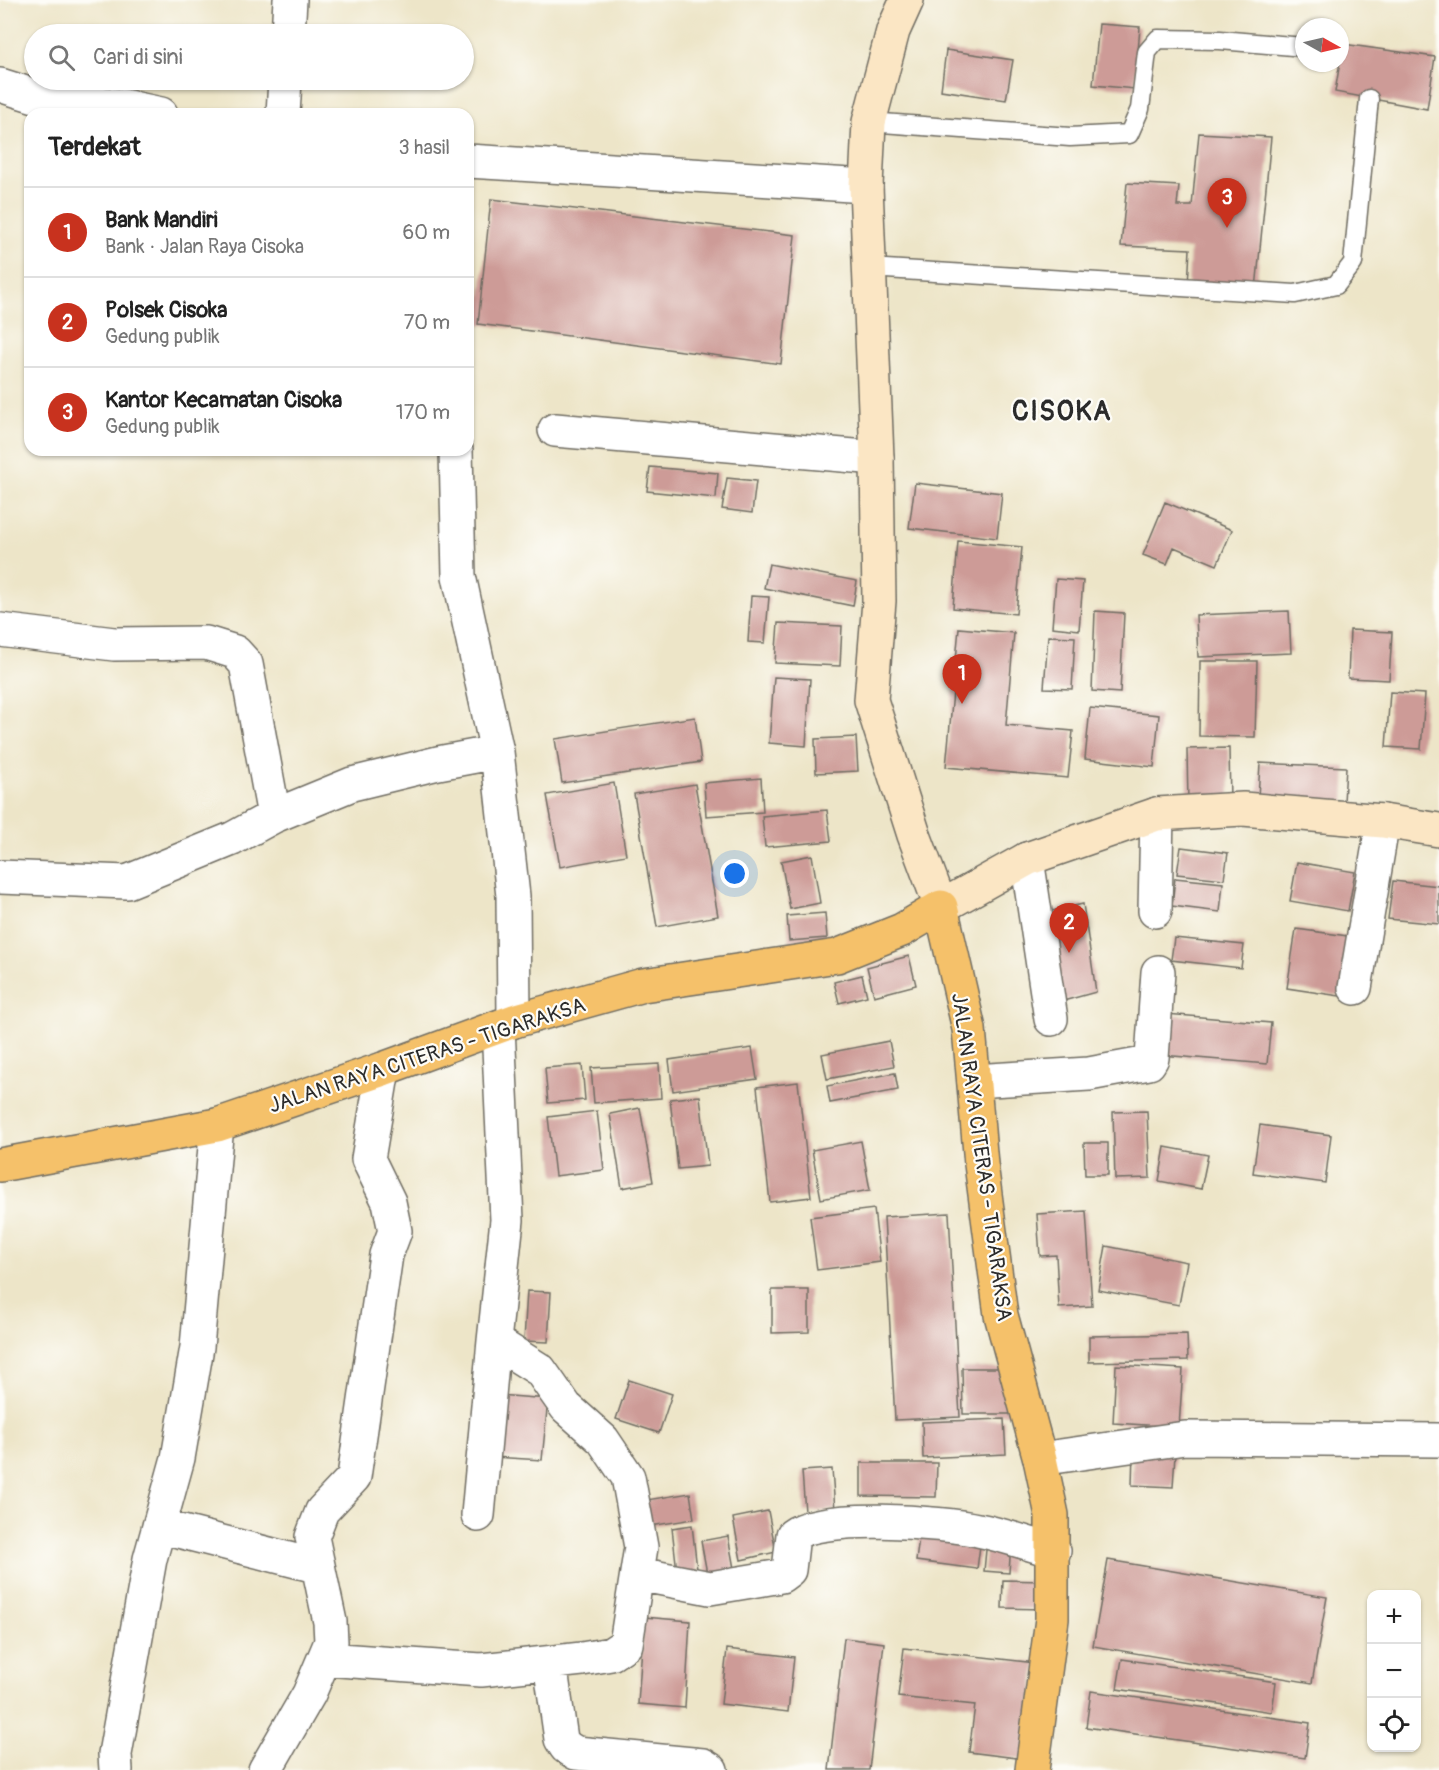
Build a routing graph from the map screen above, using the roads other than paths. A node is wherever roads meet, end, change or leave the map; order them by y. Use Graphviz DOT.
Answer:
graph roads {
  1 [pos="290,0"];
  2 [pos="907,0"];
  3 [pos="289,24"];
  4 [pos="1295,46"];
  5 [pos="0,85"];
  6 [pos="284,90"];
  7 [pos="1369,99"];
  8 [pos="132,108"];
  9 [pos="283,108"];
  10 [pos="869,122"];
  11 [pos="474,161"];
  12 [pos="866,186"];
  13 [pos="869,268"];
  14 [pos="555,430"];
  15 [pos="456,456"];
  16 [pos="877,458"];
  17 [pos="0,630"];
  18 [pos="497,752"];
  19 [pos="1157,814"];
  20 [pos="274,816"];
  21 [pos="1383,821"];
  22 [pos="1439,830"];
  23 [pos="1027,860"];
  24 [pos="0,877"];
  25 [pos="941,907"];
  26 [pos="1155,911"];
  27 [pos="1158,972"];
  28 [pos="1355,988"];
  29 [pos="1051,1020"];
  30 [pos="506,1024"];
  31 [pos="383,1069"];
  32 [pos="974,1082"];
  33 [pos="217,1125"];
  34 [pos="0,1165"];
  35 [pos="494,1341"];
  36 [pos="1439,1440"];
  37 [pos="1040,1459"];
  38 [pos="478,1515"];
  39 [pos="159,1526"];
  40 [pos="1054,1551"];
  41 [pos="316,1566"];
  42 [pos="638,1574"];
  43 [pos="325,1659"];
  44 [pos="550,1663"];
  45 [pos="116,1770"];
  46 [pos="265,1770"];
  47 [pos="711,1770"];
  48 [pos="1032,1770"];
  1 -- 3 [label="street"];
  2 -- 10 [label="street"];
  4 -- 10 [label="lane"];
  5 -- 8 [label="street"];
  6 -- 9 [label="street"];
  7 -- 13 [label="lane"];
  10 -- 12 [label="street"];
  11 -- 12 [label="street"];
  12 -- 13 [label="street"];
  13 -- 16 [label="street"];
  14 -- 16 [label="street"];
  15 -- 18 [label="street"];
  16 -- 25 [label="street"];
  17 -- 20 [label="street"];
  18 -- 20 [label="street"];
  18 -- 30 [label="street"];
  19 -- 21 [label="street"];
  19 -- 23 [label="street"];
  19 -- 26 [label="street"];
  20 -- 24 [label="street"];
  21 -- 22 [label="street"];
  21 -- 28 [label="street"];
  23 -- 25 [label="street"];
  23 -- 29 [label="street"];
  25 -- 30 [label="main road, JALAN RAYA CITERAS - TIGARAKSA"];
  25 -- 32 [label="main road, JALAN RAYA CITERAS - TIGARAKSA"];
  27 -- 32 [label="street"];
  30 -- 31 [label="main road, JALAN RAYA CITERAS - TIGARAKSA"];
  30 -- 35 [label="street"];
  31 -- 33 [label="main road, JALAN RAYA CITERAS - TIGARAKSA"];
  31 -- 41 [label="street"];
  32 -- 37 [label="main road, JALAN RAYA CITERAS - TIGARAKSA"];
  33 -- 34 [label="main road, JALAN RAYA CITERAS - TIGARAKSA"];
  33 -- 39 [label="street"];
  35 -- 38 [label="street"];
  35 -- 42 [label="street"];
  36 -- 37 [label="street"];
  37 -- 40 [label="main road, JALAN RAYA CITERAS - TIGARAKSA"];
  39 -- 41 [label="street"];
  39 -- 45 [label="street"];
  40 -- 42 [label="street"];
  40 -- 48 [label="main road, JALAN RAYA CITERAS - TIGARAKSA"];
  41 -- 43 [label="street"];
  42 -- 44 [label="street"];
  43 -- 44 [label="street"];
  43 -- 46 [label="street"];
  44 -- 47 [label="street"];
}
